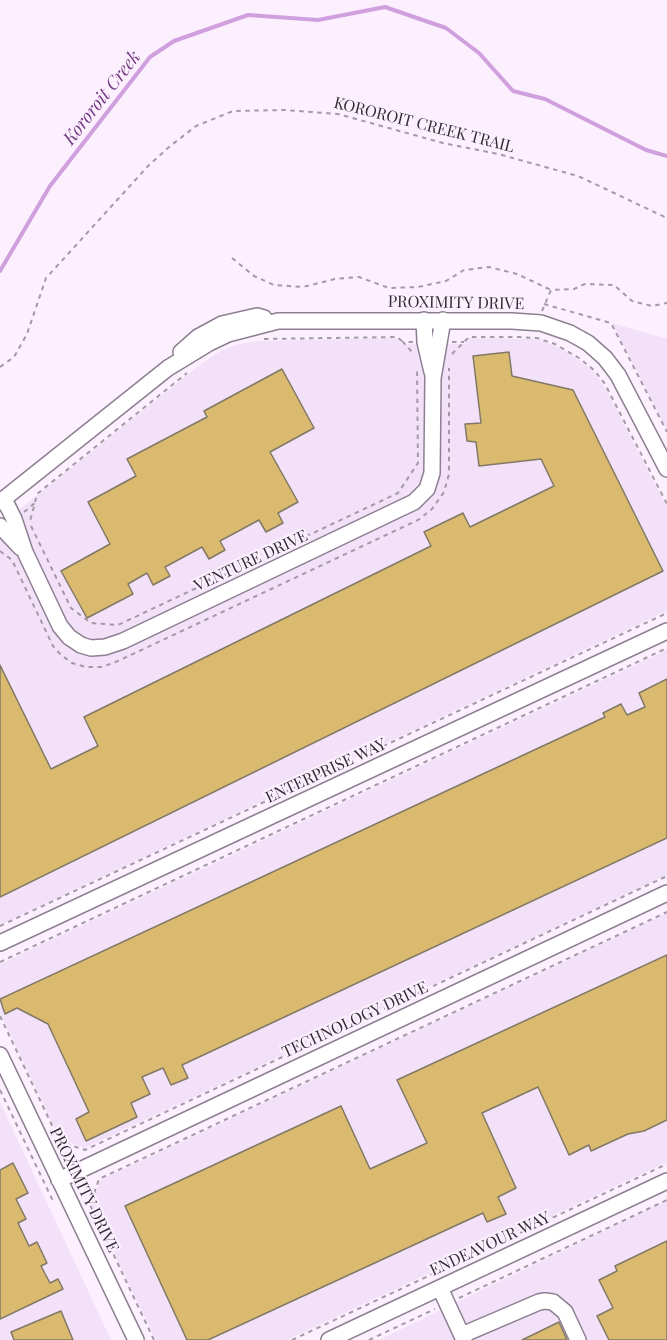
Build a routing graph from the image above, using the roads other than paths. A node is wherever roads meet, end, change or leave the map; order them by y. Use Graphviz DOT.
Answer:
graph roads {
  1 [pos="424,320"];
  2 [pos="443,320"];
  3 [pos="433,342"];
  4 [pos="667,469"];
  5 [pos="2,501"];
  6 [pos="0,526"];
  7 [pos="25,552"];
  8 [pos="667,631"];
  9 [pos="667,893"];
  10 [pos="0,943"];
  11 [pos="0,1055"];
  12 [pos="59,1180"];
  13 [pos="667,1181"];
  14 [pos="440,1288"];
  15 [pos="463,1337"];
  16 [pos="136,1340"];
  17 [pos="329,1340"];
  18 [pos="578,1340"];
  1 -- 2 [label="street, PROXIMITY DRIVE"];
  1 -- 3 [label="street, VENTURE DRIVE"];
  1 -- 5 [label="street, PROXIMITY DRIVE"];
  2 -- 3 [label="street, VENTURE DRIVE"];
  2 -- 4 [label="street, PROXIMITY DRIVE"];
  3 -- 7 [label="street, VENTURE DRIVE"];
  5 -- 7 [label="street, VENTURE DRIVE"];
  6 -- 7 [label="street, VENTURE DRIVE"];
  8 -- 10 [label="street, ENTERPRISE WAY"];
  9 -- 12 [label="street, TECHNOLOGY DRIVE"];
  11 -- 12 [label="street, PROXIMITY DRIVE"];
  12 -- 16 [label="street, PROXIMITY DRIVE"];
  13 -- 14 [label="street, ENDEAVOUR WAY"];
  14 -- 15 [label="street"];
  14 -- 17 [label="street, ENDEAVOUR WAY"];
  15 -- 18 [label="street"];
}
